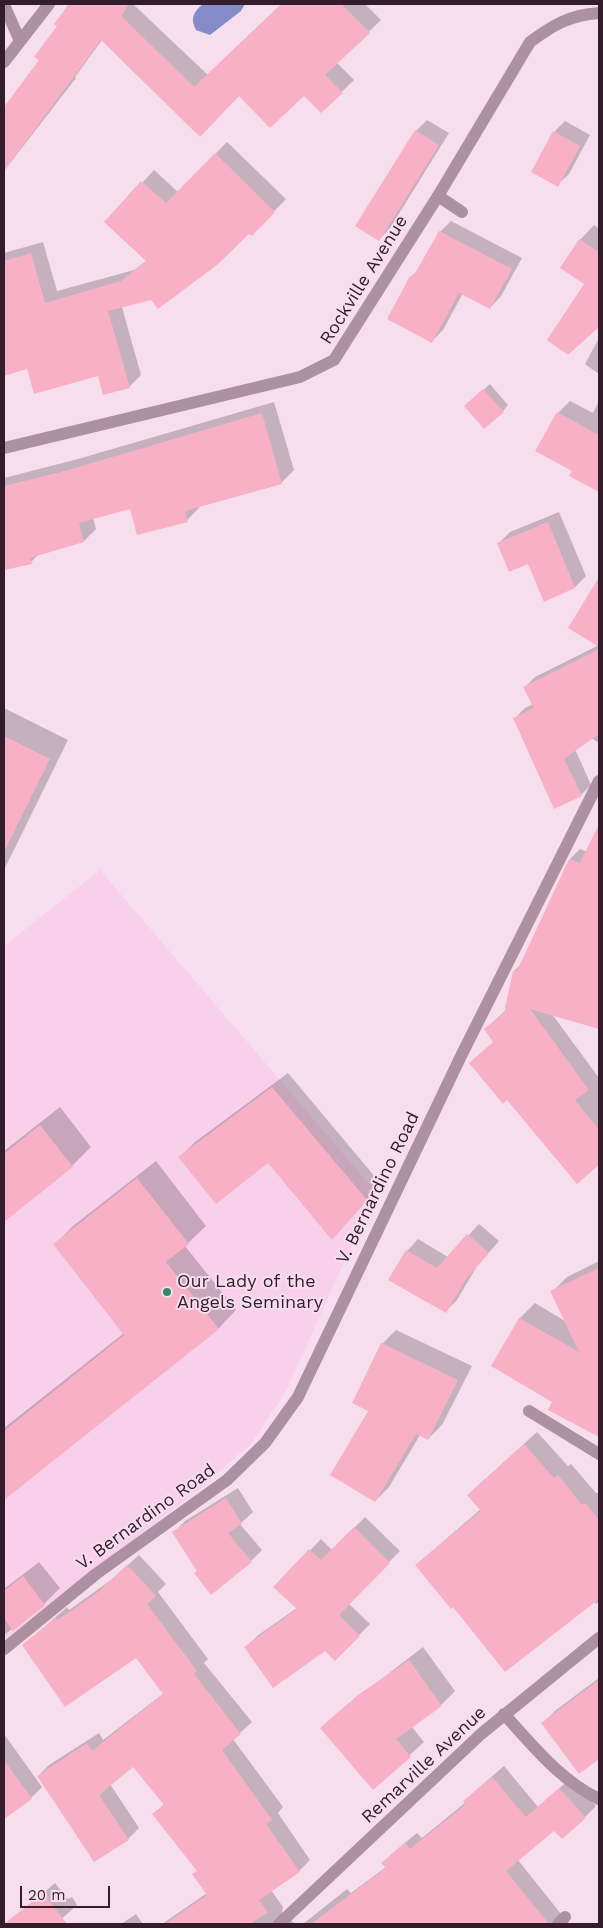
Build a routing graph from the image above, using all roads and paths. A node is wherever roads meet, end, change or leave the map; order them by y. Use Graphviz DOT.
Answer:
graph roads {
  1 [pos="49,4"];
  2 [pos="4,5"];
  3 [pos="599,13"];
  4 [pos="20,41"];
  5 [pos="4,62"];
  6 [pos="438,196"];
  7 [pos="462,212"];
  8 [pos="4,448"];
  9 [pos="599,781"];
  10 [pos="529,1411"];
  11 [pos="599,1454"];
  12 [pos="599,1638"];
  13 [pos="4,1649"];
  14 [pos="504,1714"];
  15 [pos="599,1799"];
  16 [pos="279,1924"];
  1 -- 4 [label="street"];
  2 -- 4 [label="street"];
  3 -- 6 [label="street, Rockville Avenue"];
  4 -- 5 [label="street"];
  6 -- 7 [label="street"];
  6 -- 8 [label="street, Rockville Avenue"];
  9 -- 13 [label="street, V. Bernardino Road"];
  10 -- 11 [label="street"];
  12 -- 14 [label="street, Remarville Avenue"];
  14 -- 15 [label="street"];
  14 -- 16 [label="street, Remarville Avenue"];
}
